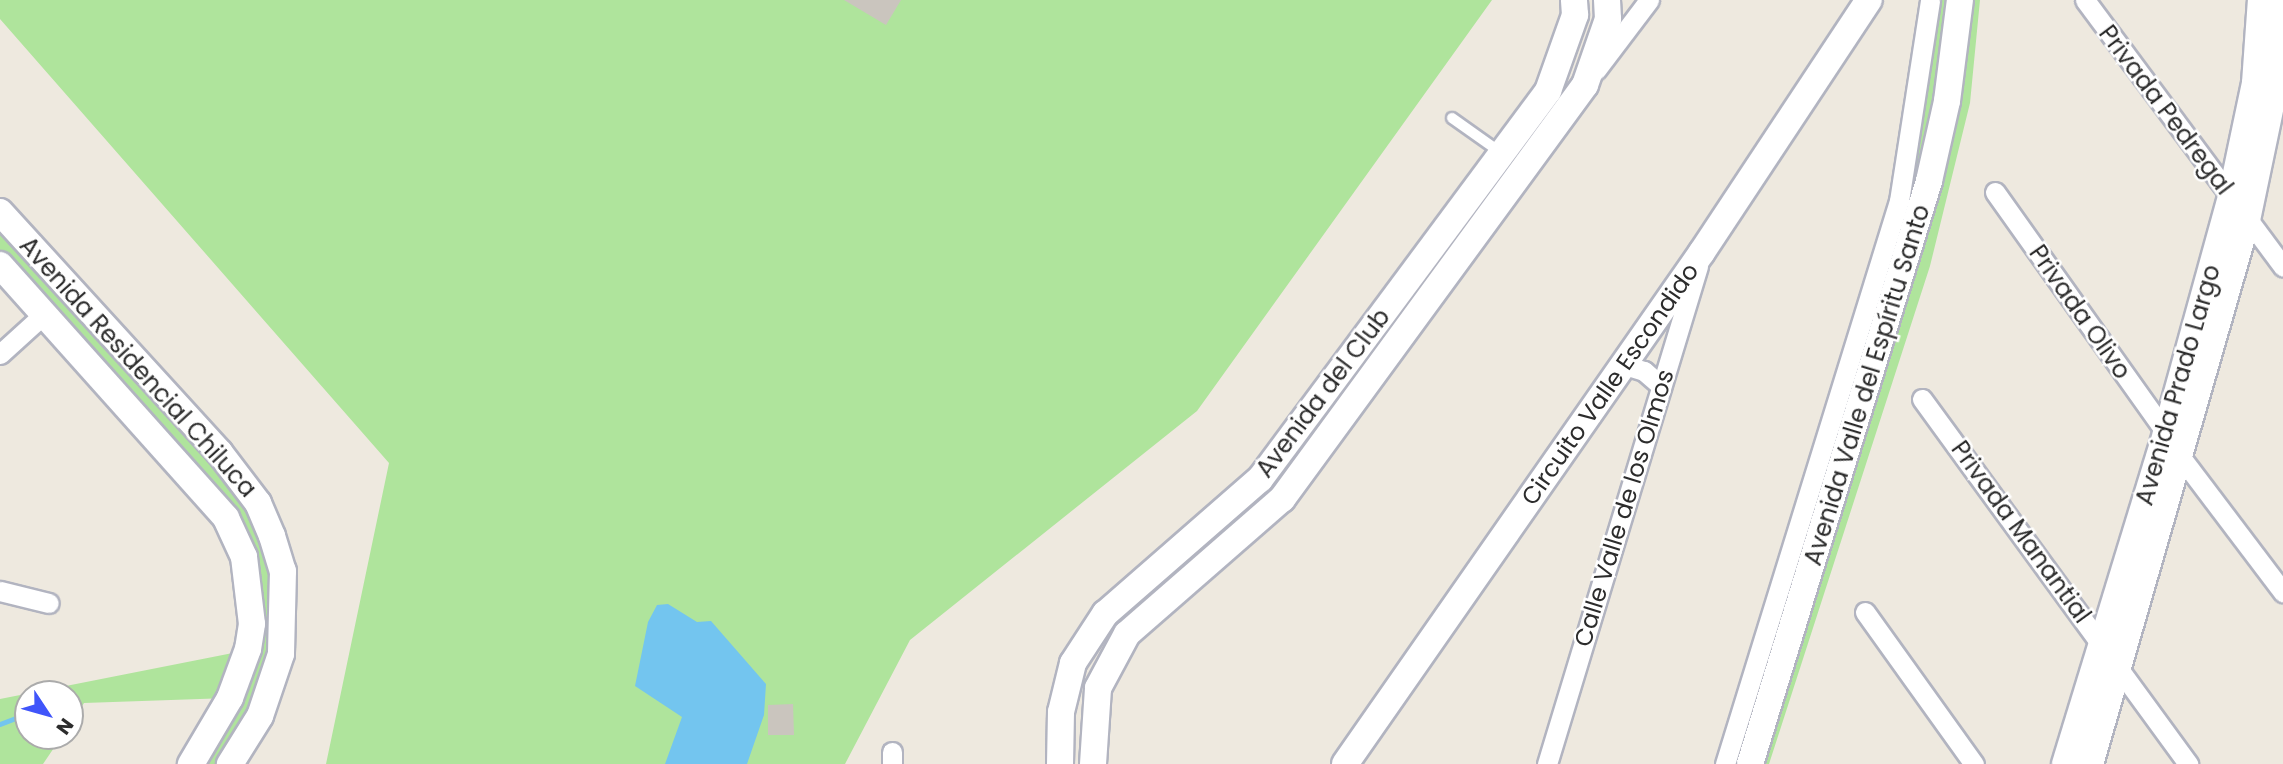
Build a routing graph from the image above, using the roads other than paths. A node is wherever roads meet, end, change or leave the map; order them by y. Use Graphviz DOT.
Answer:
graph roads {
  1 [pos="1574,0"];
  2 [pos="1607,0"];
  3 [pos="1649,0"];
  4 [pos="1869,0"];
  5 [pos="1930,0"];
  6 [pos="1960,0"];
  7 [pos="2085,0"];
  8 [pos="2261,0"];
  9 [pos="2283,5"];
  10 [pos="1585,85"];
  11 [pos="1548,91"];
  12 [pos="1570,106"];
  13 [pos="1452,118"];
  14 [pos="1501,153"];
  15 [pos="1995,192"];
  16 [pos="2231,197"];
  17 [pos="0,212"];
  18 [pos="2247,220"];
  19 [pos="1702,252"];
  20 [pos="0,265"];
  21 [pos="2283,267"];
  22 [pos="43,315"];
  23 [pos="0,354"];
  24 [pos="1621,364"];
  25 [pos="1661,386"];
  26 [pos="1922,399"];
  27 [pos="2166,433"];
  28 [pos="2180,456"];
  29 [pos="0,591"];
  30 [pos="2283,592"];
  31 [pos="50,603"];
  32 [pos="1865,612"];
  33 [pos="2101,641"];
  34 [pos="2117,667"];
  35 [pos="191,764"];
  36 [pos="230,764"];
  37 [pos="1060,764"];
  38 [pos="1093,764"];
  39 [pos="1345,764"];
  40 [pos="1547,764"];
  41 [pos="1725,764"];
  42 [pos="1749,764"];
  43 [pos="1974,764"];
  44 [pos="2065,764"];
  45 [pos="2090,764"];
  46 [pos="2189,764"];
  1 -- 11 [label="street, Avenida del Club"];
  2 -- 10 [label="street, Avenida del Club"];
  3 -- 10 [label="street, Avenida del Club"];
  4 -- 19 [label="street, Circuito Valle Escondido"];
  5 -- 41 [label="street"];
  6 -- 42 [label="street, Avenida Valle del Espíritu Santo"];
  7 -- 16 [label="street, Privada Pedregal"];
  8 -- 16 [label="street, Avenida Prado Largo"];
  9 -- 18 [label="street, Avenida Prado Largo"];
  10 -- 12 [label="street, Avenida del Club"];
  11 -- 12 [label="street"];
  11 -- 14 [label="street, Avenida del Club"];
  12 -- 38 [label="street, Avenida del Club"];
  13 -- 14 [label="lane"];
  14 -- 37 [label="street, Avenida del Club"];
  15 -- 27 [label="street, Privada Olivo"];
  16 -- 18 [label="street, Privada Pedregal"];
  16 -- 27 [label="street, Avenida Prado Largo"];
  17 -- 36 [label="street, Avenida Residencial Chiluca"];
  18 -- 21 [label="street, Privada Pedregal"];
  18 -- 28 [label="street, Avenida Prado Largo"];
  19 -- 24 [label="street, Circuito Valle Escondido"];
  19 -- 25 [label="street, Calle Valle de los Olmos"];
  20 -- 22 [label="street, Avenida Residencial Chiluca"];
  22 -- 23 [label="street"];
  22 -- 35 [label="street, Avenida Residencial Chiluca"];
  24 -- 25 [label="street"];
  24 -- 39 [label="street, Circuito Valle Escondido"];
  25 -- 40 [label="street, Calle Valle de los Olmos"];
  26 -- 33 [label="street, Privada Manantial"];
  27 -- 33 [label="street, Avenida Prado Largo"];
  28 -- 30 [label="street"];
  28 -- 34 [label="street, Avenida Prado Largo"];
  29 -- 31 [label="street"];
  32 -- 43 [label="street"];
  33 -- 34 [label="street, Privada Manantial"];
  33 -- 44 [label="street, Avenida Prado Largo"];
  34 -- 45 [label="street, Avenida Prado Largo"];
  34 -- 46 [label="street, Privada Manantial"];
}
